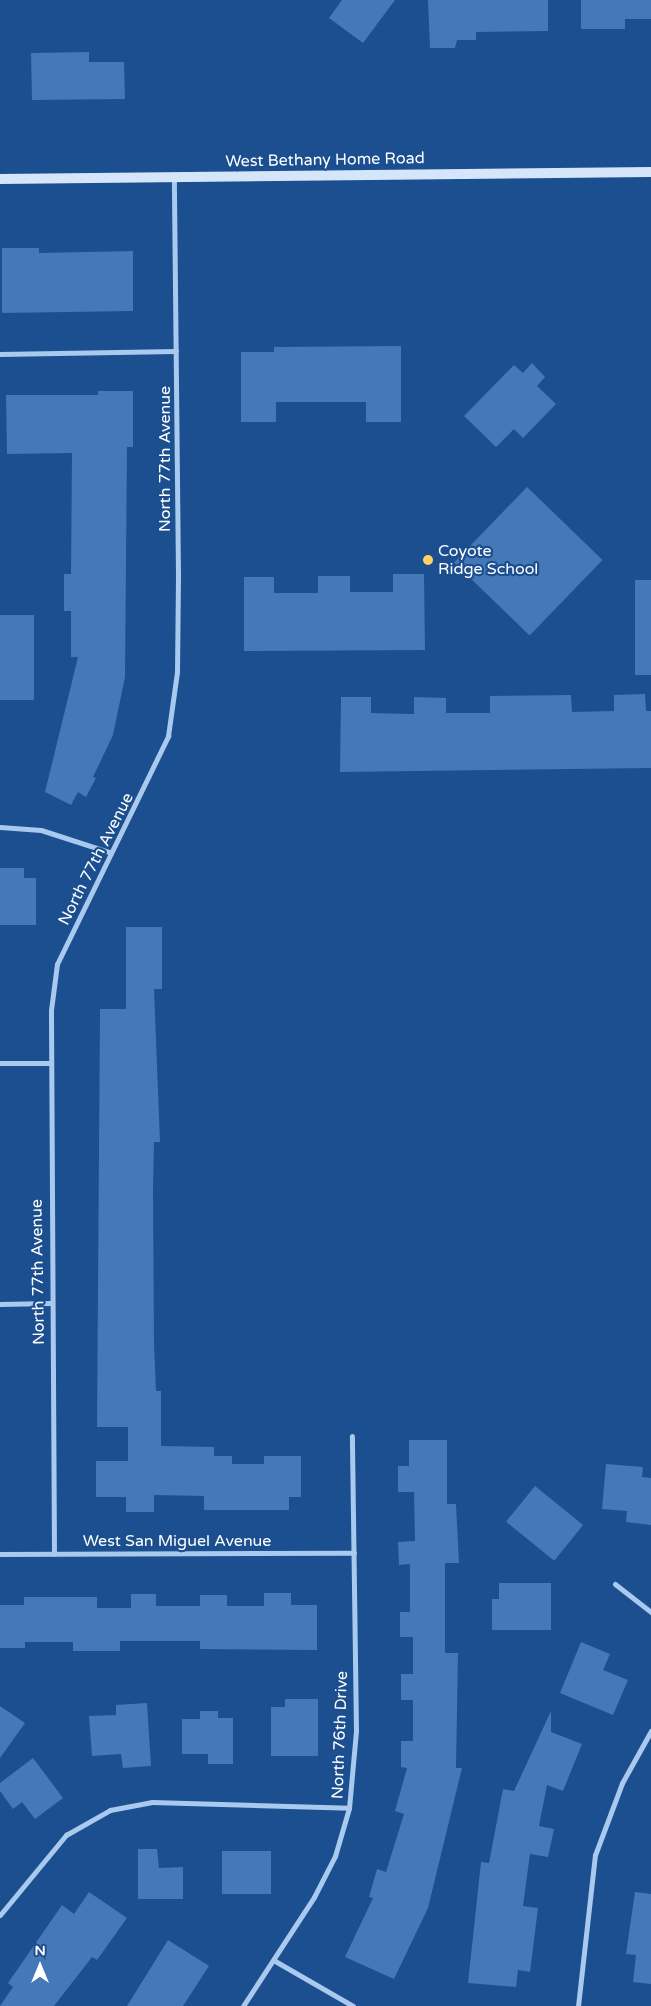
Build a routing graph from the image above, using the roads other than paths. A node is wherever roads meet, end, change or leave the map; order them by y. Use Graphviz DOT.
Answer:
graph roads {
  1 [pos="651,172"];
  2 [pos="174,177"];
  3 [pos="0,179"];
  4 [pos="176,351"];
  5 [pos="0,354"];
  6 [pos="0,827"];
  7 [pos="110,852"];
  8 [pos="0,1063"];
  9 [pos="49,1064"];
  10 [pos="51,1303"];
  11 [pos="0,1304"];
  12 [pos="352,1436"];
  13 [pos="354,1553"];
  14 [pos="0,1554"];
  15 [pos="54,1554"];
  16 [pos="615,1584"];
  17 [pos="651,1612"];
  18 [pos="651,1731"];
  19 [pos="349,1808"];
  20 [pos="0,1915"];
  21 [pos="275,1961"];
  22 [pos="243,2006"];
  23 [pos="353,2006"];
  24 [pos="578,2006"];
  1 -- 2 [label="main road, West Bethany Home Road"];
  2 -- 3 [label="main road, West Bethany Home Road"];
  2 -- 4 [label="street, North 77th Avenue"];
  4 -- 5 [label="street"];
  4 -- 7 [label="street, North 77th Avenue"];
  6 -- 7 [label="street"];
  7 -- 9 [label="street, North 77th Avenue"];
  8 -- 9 [label="street"];
  9 -- 10 [label="street, North 77th Avenue"];
  10 -- 11 [label="street"];
  10 -- 15 [label="street, North 77th Avenue"];
  12 -- 13 [label="street, North 76th Drive"];
  13 -- 15 [label="street, West San Miguel Avenue"];
  13 -- 19 [label="street, North 76th Drive"];
  14 -- 15 [label="street, West San Miguel Avenue"];
  16 -- 17 [label="street"];
  18 -- 24 [label="street"];
  19 -- 20 [label="street"];
  19 -- 21 [label="street, North 76th Drive"];
  21 -- 22 [label="street, North 76th Drive"];
  21 -- 23 [label="street"];
}
